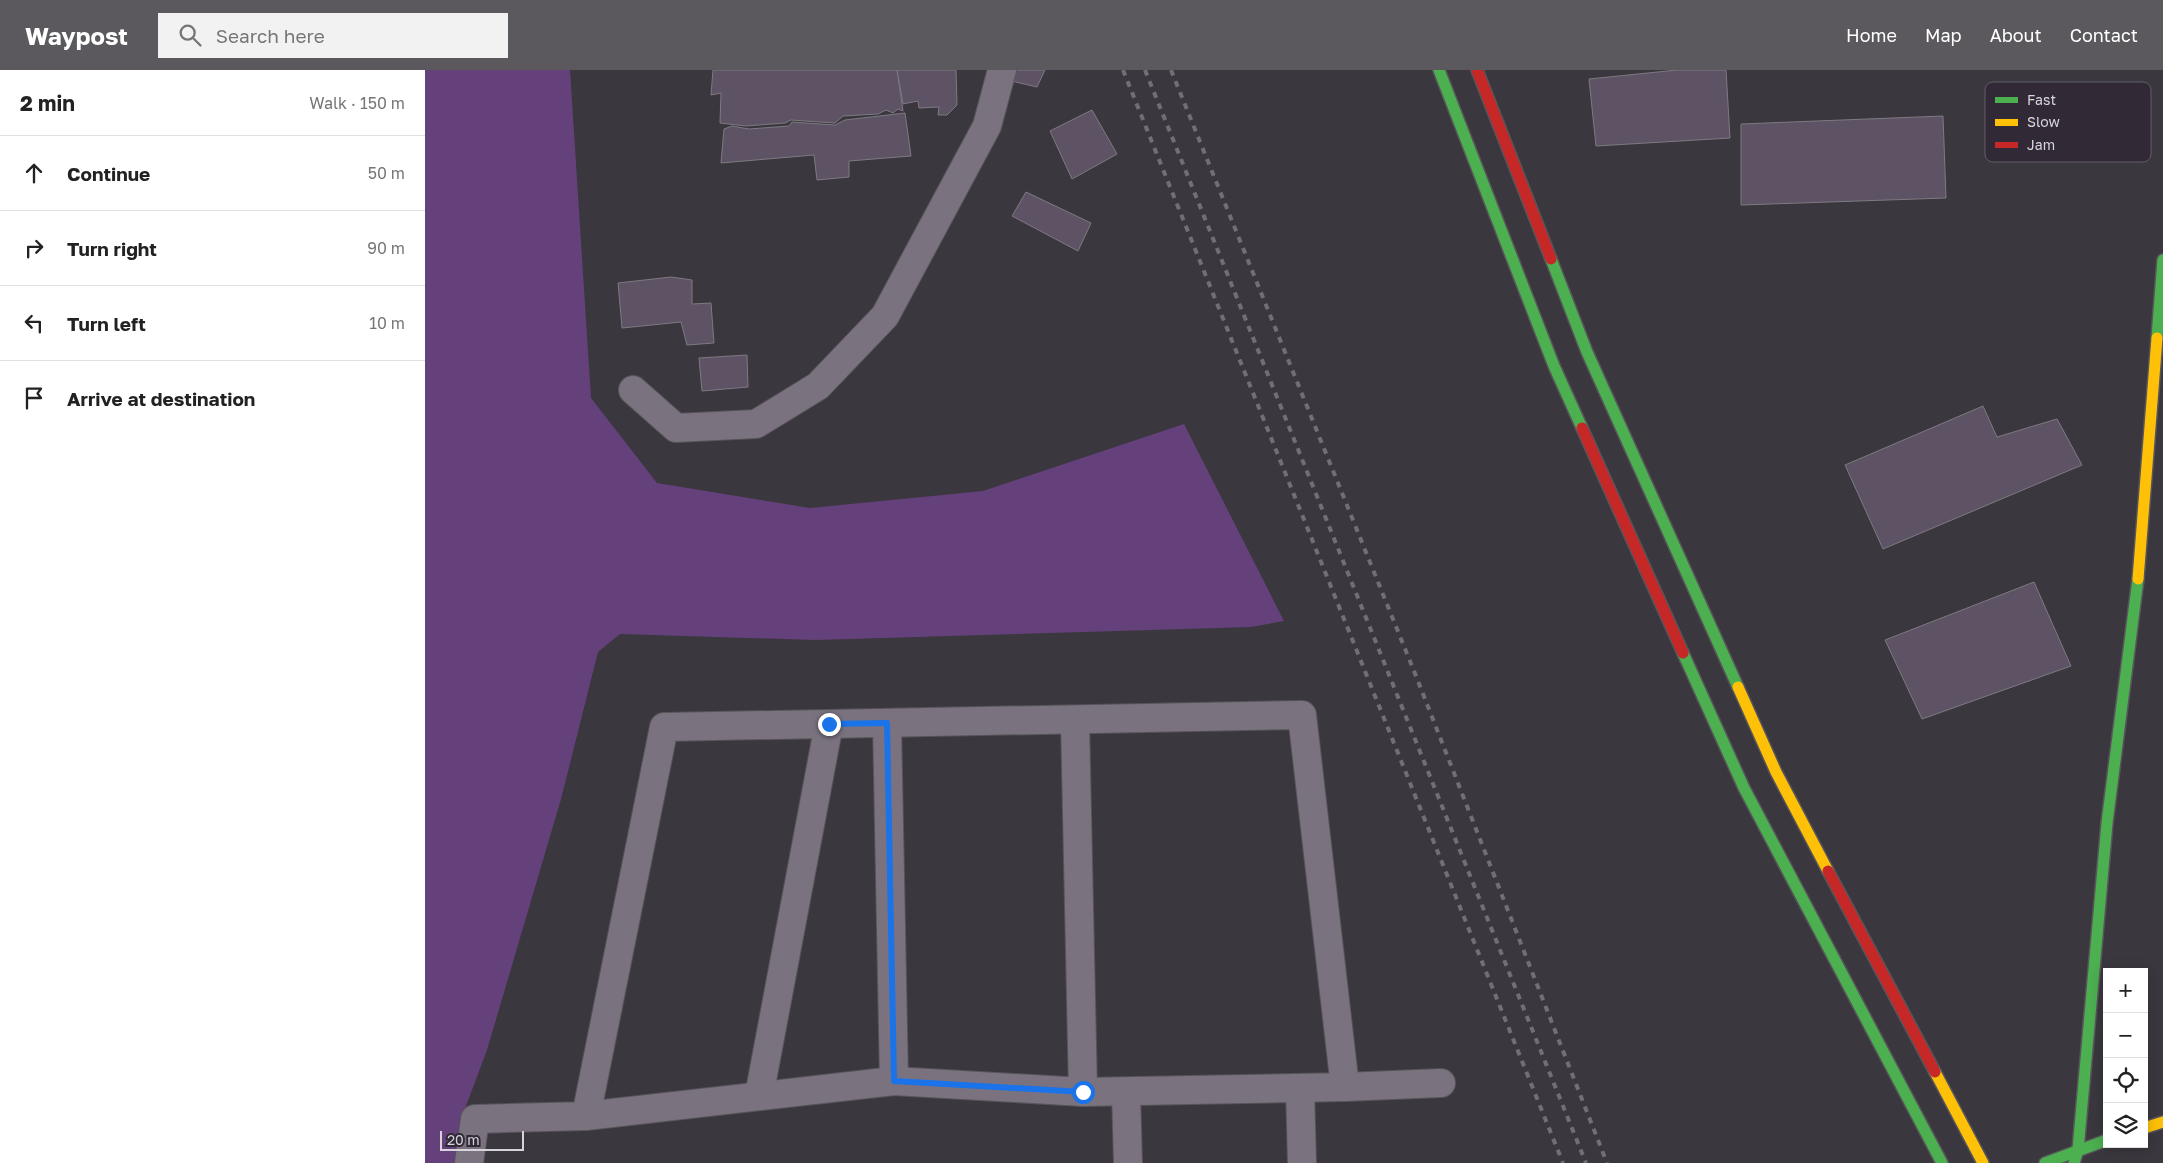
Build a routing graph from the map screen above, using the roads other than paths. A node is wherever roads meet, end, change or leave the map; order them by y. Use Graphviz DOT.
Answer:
graph roads {
  1 [pos="1001,70"];
  2 [pos="1439,70"];
  3 [pos="1477,70"];
  4 [pos="2163,260"];
  5 [pos="633,390"];
  6 [pos="1075,720"];
  7 [pos="887,723"];
  8 [pos="829,724"];
  9 [pos="894,1081"];
  10 [pos="1441,1082"];
  11 [pos="1345,1087"];
  12 [pos="1300,1088"];
  13 [pos="1083,1092"];
  14 [pos="1126,1092"];
  15 [pos="759,1096"];
  16 [pos="586,1116"];
  17 [pos="2163,1122"];
  18 [pos="2148,1127"];
  19 [pos="2103,1141"];
  20 [pos="2078,1150"];
  21 [pos="469,1163"];
  22 [pos="1128,1163"];
  23 [pos="1302,1163"];
  24 [pos="1943,1163"];
  25 [pos="1983,1163"];
  26 [pos="2045,1163"];
  27 [pos="2073,1163"];
  1 -- 5 [label="street"];
  2 -- 24 [label="main road"];
  3 -- 25 [label="main road"];
  4 -- 20 [label="main road"];
  6 -- 7 [label="street"];
  6 -- 11 [label="street"];
  6 -- 13 [label="street"];
  7 -- 8 [label="street"];
  7 -- 9 [label="street"];
  8 -- 15 [label="street"];
  8 -- 16 [label="street"];
  9 -- 13 [label="street"];
  9 -- 15 [label="street"];
  10 -- 11 [label="street"];
  11 -- 12 [label="street"];
  12 -- 14 [label="street"];
  12 -- 23 [label="street"];
  13 -- 14 [label="street"];
  14 -- 22 [label="street"];
  15 -- 16 [label="street"];
  16 -- 21 [label="street"];
  17 -- 18 [label="main road"];
  19 -- 20 [label="main road"];
  20 -- 26 [label="main road"];
  20 -- 27 [label="main road"];
}
